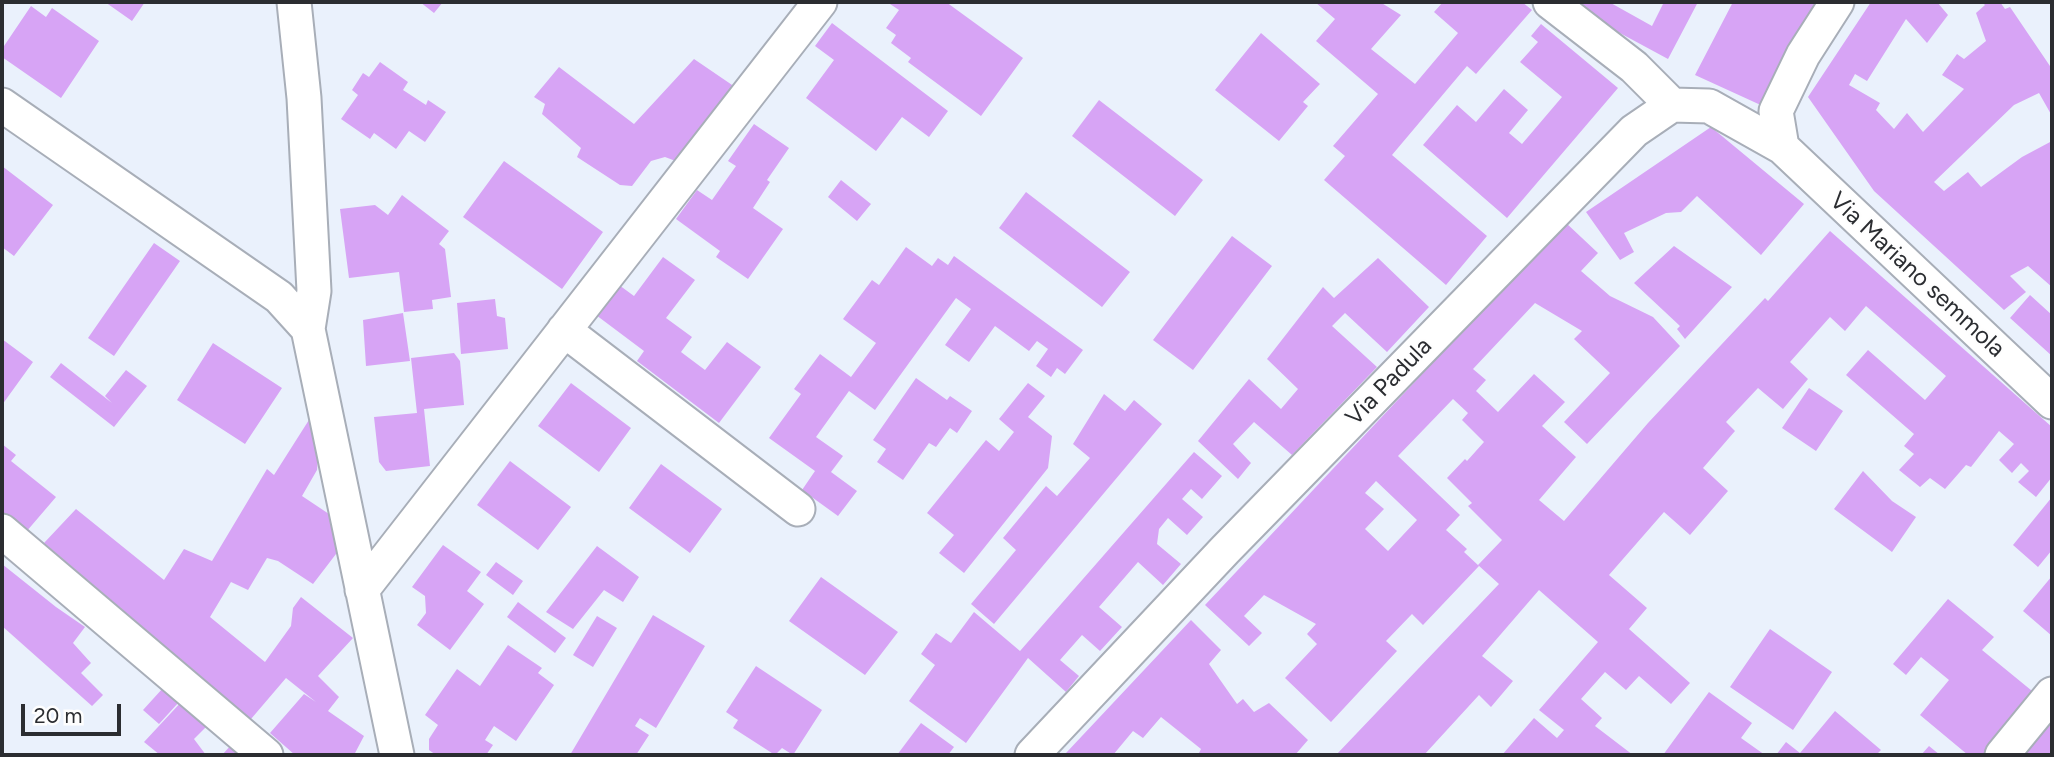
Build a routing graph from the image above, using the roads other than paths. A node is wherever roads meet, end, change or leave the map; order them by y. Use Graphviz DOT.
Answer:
graph roads {
  1 [pos="294,2"];
  2 [pos="820,2"];
  3 [pos="1550,2"];
  4 [pos="1837,2"];
  5 [pos="2,105"];
  6 [pos="1672,105"];
  7 [pos="1782,147"];
  8 [pos="308,329"];
  9 [pos="564,330"];
  10 [pos="2052,402"];
  11 [pos="798,509"];
  12 [pos="2,531"];
  13 [pos="362,590"];
  14 [pos="2052,694"];
  15 [pos="266,755"];
  16 [pos="397,755"];
  17 [pos="1032,755"];
  18 [pos="2001,755"];
  1 -- 8 [label="street"];
  2 -- 9 [label="street"];
  3 -- 6 [label="street"];
  4 -- 7 [label="street"];
  5 -- 8 [label="street"];
  6 -- 7 [label="street"];
  6 -- 17 [label="street, Via Padula"];
  7 -- 10 [label="street, Via Mariano semmola"];
  8 -- 13 [label="street"];
  9 -- 11 [label="street"];
  9 -- 13 [label="street"];
  12 -- 15 [label="street"];
  13 -- 16 [label="street"];
  14 -- 18 [label="street"];
}
